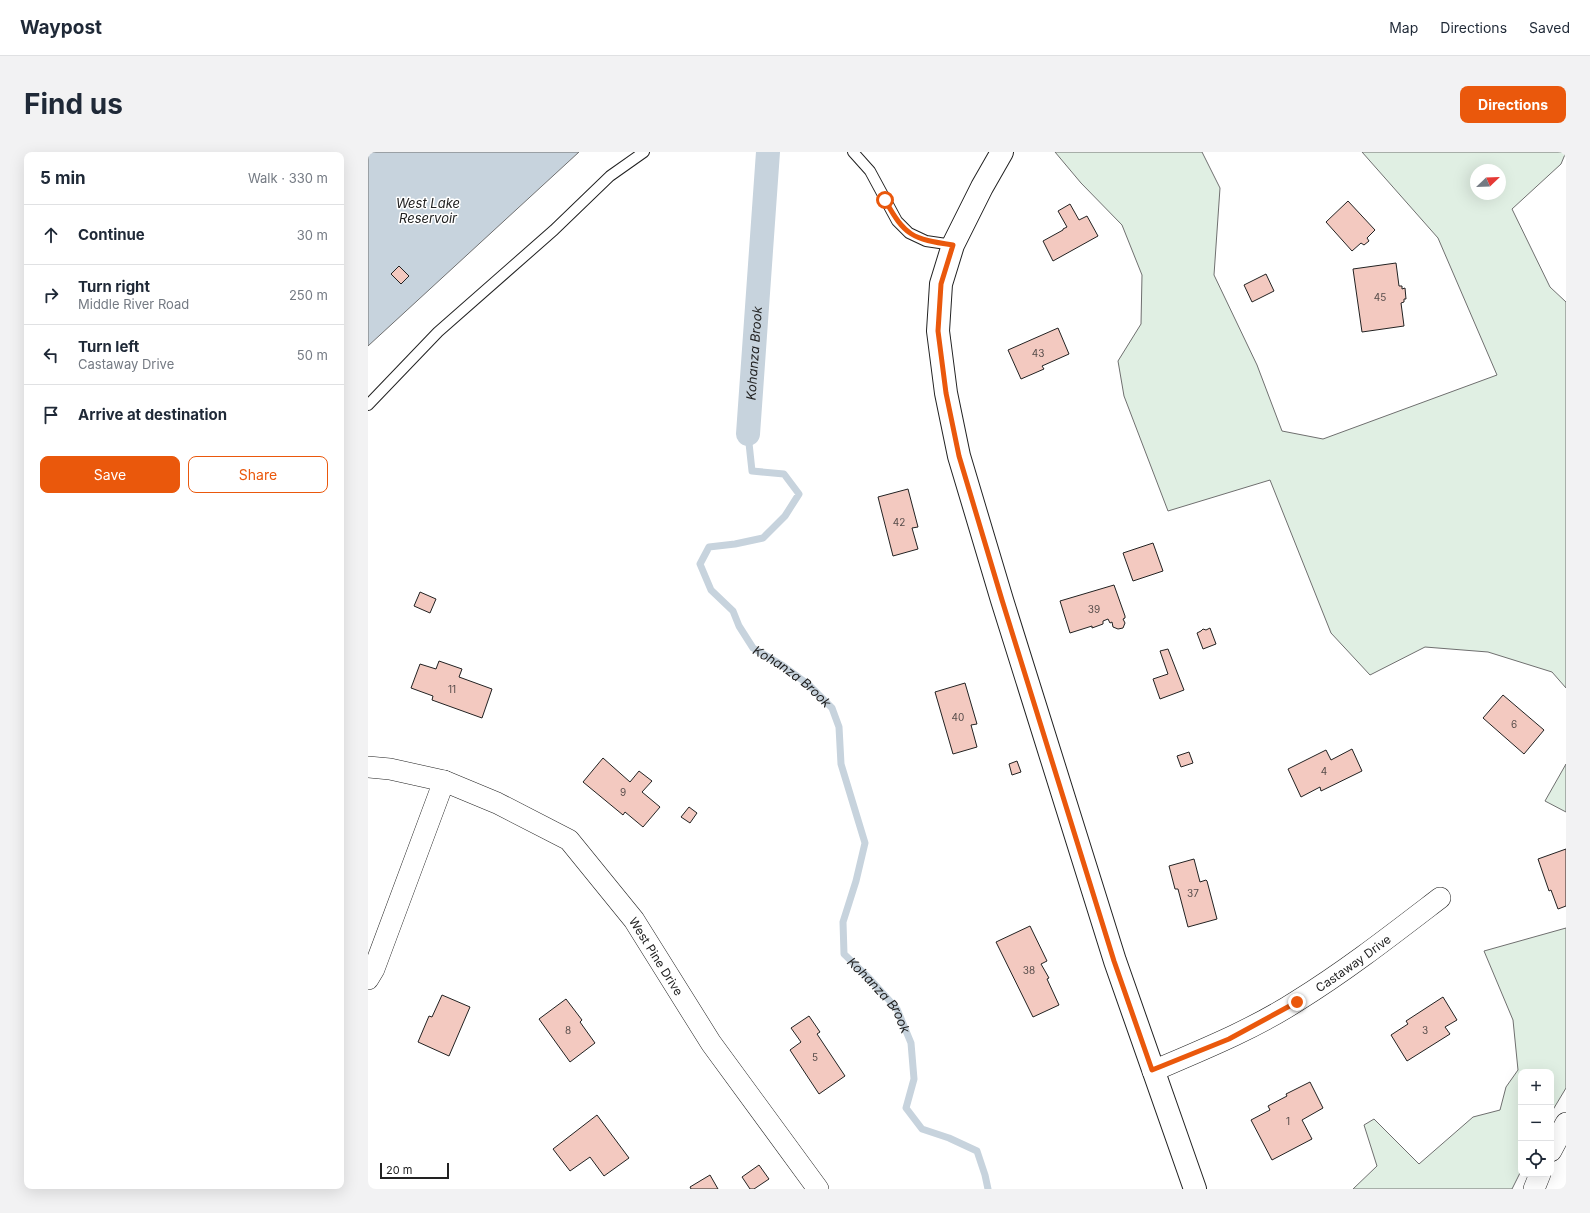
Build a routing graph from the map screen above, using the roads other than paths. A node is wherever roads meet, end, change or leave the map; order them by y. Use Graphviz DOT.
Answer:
graph roads {
  1 [pos="644,152"];
  2 [pos="853,152"];
  3 [pos="1002,152"];
  4 [pos="953,245"];
  5 [pos="368,405"];
  6 [pos="368,767"];
  7 [pos="444,781"];
  8 [pos="1440,898"];
  9 [pos="368,979"];
  10 [pos="1152,1070"];
  11 [pos="1566,1123"];
  12 [pos="1554,1145"];
  13 [pos="1539,1177"];
  14 [pos="818,1189"];
  15 [pos="1195,1189"];
  16 [pos="1534,1189"];
  1 -- 5 [label="lane"];
  2 -- 4 [label="lane"];
  3 -- 4 [label="main road"];
  4 -- 10 [label="main road"];
  6 -- 7 [label="street, West Pine Drive"];
  7 -- 9 [label="street"];
  7 -- 14 [label="street, West Pine Drive"];
  8 -- 10 [label="street, Castaway Drive"];
  10 -- 15 [label="main road"];
  11 -- 12 [label="street"];
  13 -- 16 [label="street"];
}
